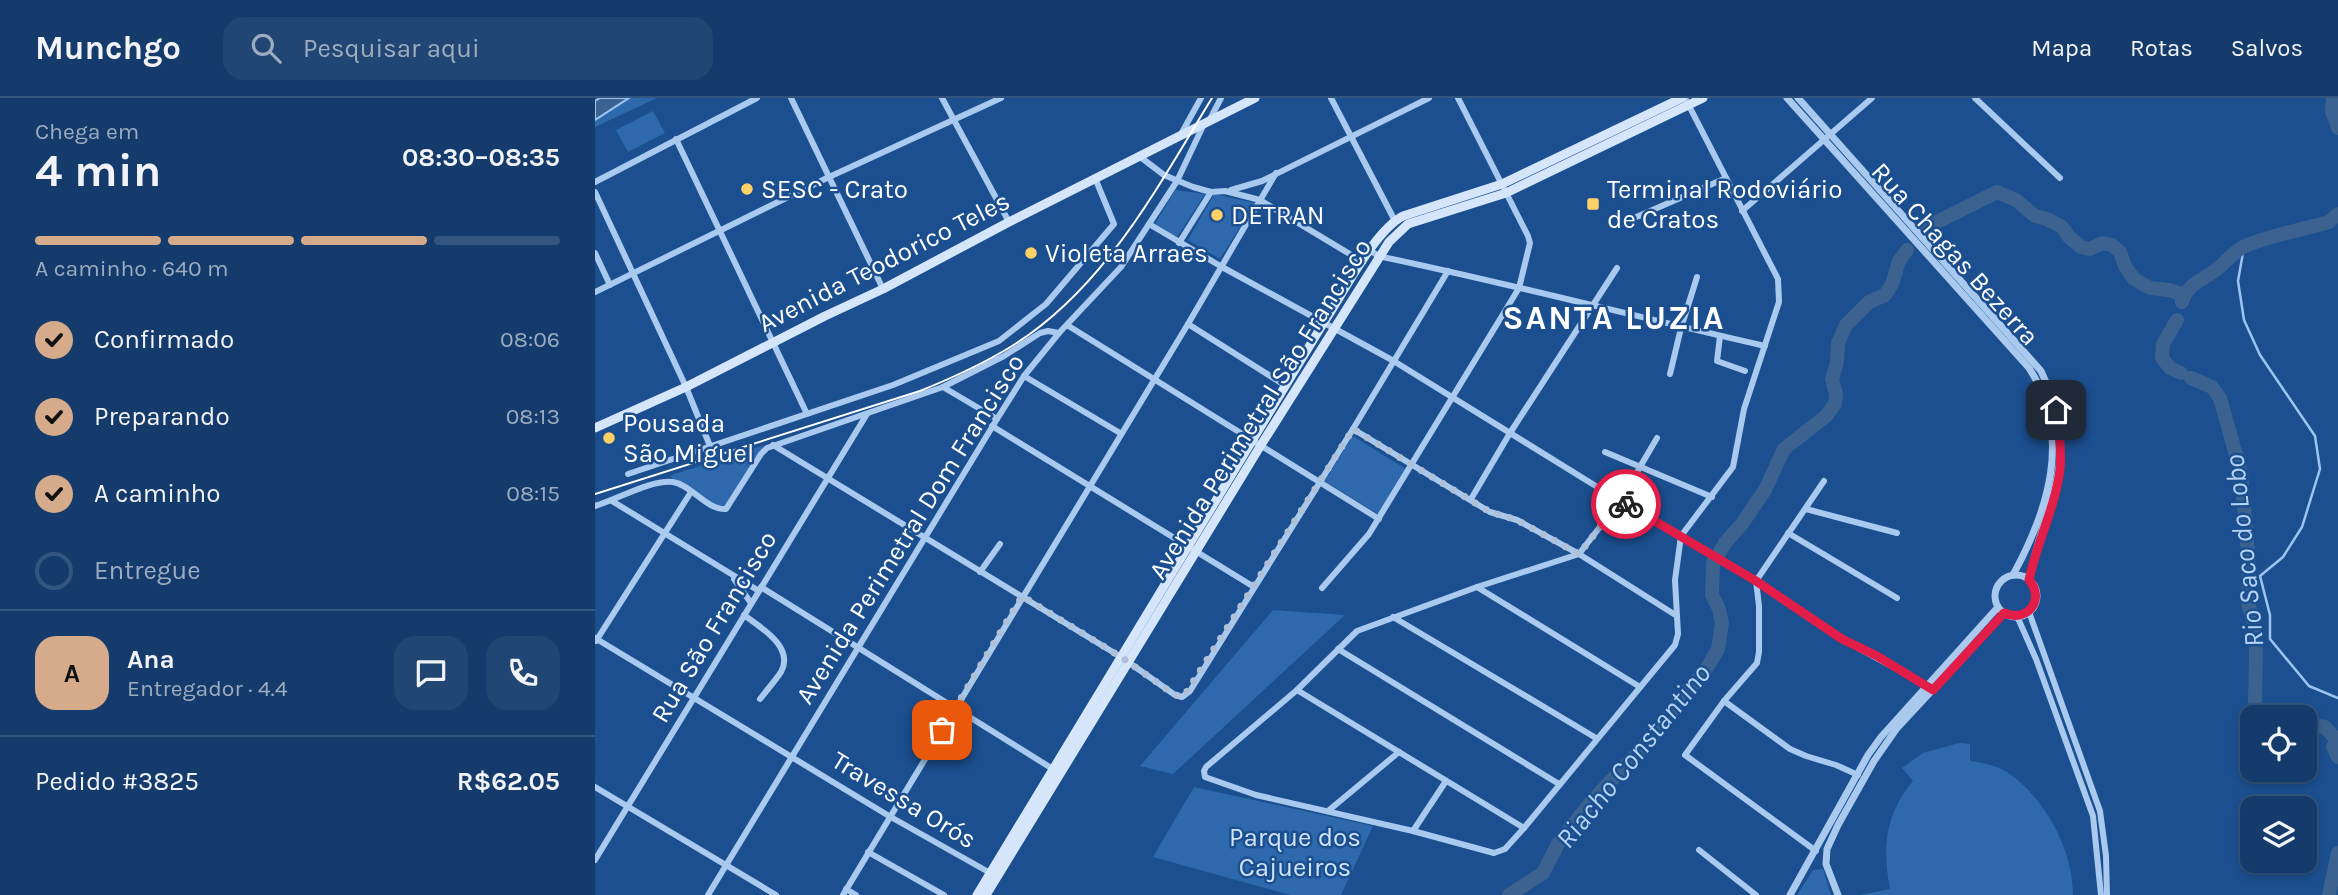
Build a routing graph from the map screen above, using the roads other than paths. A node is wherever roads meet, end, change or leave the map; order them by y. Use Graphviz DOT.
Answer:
graph roads {
  1 [pos="757,98"];
  2 [pos="791,98"];
  3 [pos="942,98"];
  4 [pos="1001,98"];
  5 [pos="1201,98"];
  6 [pos="1221,98"];
  7 [pos="1255,98"];
  8 [pos="1331,98"];
  9 [pos="1429,98"];
  10 [pos="1458,98"];
  11 [pos="1703,98"];
  12 [pos="1787,98"];
  13 [pos="1798,98"];
  14 [pos="1872,98"];
  15 [pos="1975,98"];
  16 [pos="1685,100"];
  17 [pos="952,120"];
  18 [pos="1207,123"];
  19 [pos="1180,136"];
  20 [pos="1352,136"];
  21 [pos="1827,137"];
  22 [pos="676,139"];
  23 [pos="1139,156"];
  24 [pos="1276,173"];
  25 [pos="829,177"];
  26 [pos="1095,178"];
  27 [pos="1726,178"];
  28 [pos="2060,178"];
  29 [pos="1177,181"];
  30 [pos="595,182"];
  31 [pos="1504,188"];
  32 [pos="1225,191"];
  33 [pos="595,192"];
  34 [pos="1210,192"];
  35 [pos="1260,200"];
  36 [pos="1438,210"];
  37 [pos="1742,211"];
  38 [pos="1395,221"];
  39 [pos="1009,222"];
  40 [pos="1149,224"];
  41 [pos="1618,225"];
  42 [pos="719,230"];
  43 [pos="1179,243"];
  44 [pos="595,253"];
  45 [pos="1374,253"];
  46 [pos="1363,262"];
  47 [pos="1222,267"];
  48 [pos="1617,268"];
  49 [pos="1448,271"];
  50 [pos="633,273"];
  51 [pos="1697,277"];
  52 [pos="610,285"];
  53 [pos="1519,288"];
  54 [pos="883,289"];
  55 [pos="595,292"];
  56 [pos="1592,304"];
  57 [pos="1324,323"];
  58 [pos="1188,324"];
  59 [pos="1067,325"];
  60 [pos="1334,328"];
  61 [pos="1681,328"];
  62 [pos="1059,333"];
  63 [pos="1720,336"];
  64 [pos="773,342"];
  65 [pos="1765,346"];
  66 [pos="1392,360"];
  67 [pos="1745,371"];
  68 [pos="1670,374"];
  69 [pos="1024,376"];
  70 [pos="1154,378"];
  71 [pos="1286,386"];
  72 [pos="686,387"];
  73 [pos="943,387"];
  74 [pos="1452,397"];
  75 [pos="807,414"];
  76 [pos="867,414"];
  77 [pos="994,423"];
  78 [pos="595,428"];
  79 [pos="1353,429"];
  80 [pos="1120,433"];
  81 [pos="1510,433"];
  82 [pos="1657,438"];
  83 [pos="1257,442"];
  84 [pos="773,445"];
  85 [pos="710,446"];
  86 [pos="1605,452"];
  87 [pos="1413,464"];
  88 [pos="1639,466"];
  89 [pos="628,474"];
  90 [pos="827,479"];
  91 [pos="1825,481"];
  92 [pos="1319,483"];
  93 [pos="1089,485"];
  94 [pos="691,492"];
  95 [pos="1712,497"];
  96 [pos="1471,499"];
  97 [pos="612,501"];
  98 [pos="1620,501"];
  99 [pos="595,506"];
  100 [pos="1806,509"];
  101 [pos="1379,519"];
  102 [pos="665,533"];
  103 [pos="1788,533"];
  104 [pos="1897,533"];
  105 [pos="1681,536"];
  106 [pos="925,540"];
  107 [pos="1000,544"];
  108 [pos="1192,549"];
  109 [pos="1579,554"];
  110 [pos="981,572"];
  111 [pos="730,575"];
  112 [pos="2013,575"];
  113 [pos="2029,580"];
  114 [pos="1756,581"];
  115 [pos="1254,587"];
  116 [pos="1477,587"];
  117 [pos="1322,588"];
  118 [pos="760,589"];
  119 [pos="1022,596"];
  120 [pos="1897,598"];
  121 [pos="751,603"];
  122 [pos="2001,610"];
  123 [pos="2029,612"];
  124 [pos="744,615"];
  125 [pos="1677,616"];
  126 [pos="2017,616"];
  127 [pos="1393,617"];
  128 [pos="596,640"];
  129 [pos="858,648"];
  130 [pos="1338,649"];
  131 [pos="1124,660"];
  132 [pos="1640,687"];
  133 [pos="1930,687"];
  134 [pos="1297,690"];
  135 [pos="694,697"];
  136 [pos="760,699"];
  137 [pos="1724,701"];
  138 [pos="955,708"];
  139 [pos="1596,738"];
  140 [pos="1399,752"];
  141 [pos="792,755"];
  142 [pos="1057,772"];
  143 [pos="1857,775"];
  144 [pos="1446,781"];
  145 [pos="1559,784"];
  146 [pos="595,787"];
  147 [pos="1850,798"];
  148 [pos="628,806"];
  149 [pos="1328,811"];
  150 [pos="889,816"];
  151 [pos="1524,828"];
  152 [pos="1413,831"];
  153 [pos="1699,850"];
  154 [pos="1816,851"];
  155 [pos="868,852"];
  156 [pos="595,860"];
  157 [pos="1810,861"];
  158 [pos="1826,864"];
  159 [pos="726,866"];
  160 [pos="993,875"];
  161 [pos="844,892"];
  162 [pos="708,895"];
  163 [pos="776,895"];
  164 [pos="856,895"];
  165 [pos="944,895"];
  166 [pos="977,895"];
  167 [pos="986,895"];
  168 [pos="1756,895"];
  169 [pos="1790,895"];
  170 [pos="1838,895"];
  171 [pos="2101,895"];
  172 [pos="2107,895"];
  1 -- 22 [label="street"];
  2 -- 25 [label="street"];
  3 -- 17 [label="street"];
  4 -- 17 [label="street"];
  5 -- 19 [label="street"];
  6 -- 18 [label="street, Avenida Perimetral Dom Francisco"];
  7 -- 18 [label="main road, Avenida Teodorico Teles"];
  8 -- 20 [label="street"];
  9 -- 20 [label="street"];
  10 -- 31 [label="street"];
  11 -- 16 [label="main road, Avenida Perimetral São Francisco"];
  12 -- 21 [label="street, Rua Chagas Bezerra"];
  13 -- 21 [label="street, Rua Chagas Bezerra"];
  14 -- 21 [label="street"];
  15 -- 28 [label="street"];
  16 -- 27 [label="street"];
  16 -- 31 [label="main road, Avenida Perimetral São Francisco"];
  17 -- 25 [label="street"];
  17 -- 39 [label="street"];
  18 -- 19 [label="main road, Avenida Teodorico Teles"];
  18 -- 29 [label="street, Avenida Perimetral Dom Francisco"];
  19 -- 23 [label="main road, Avenida Teodorico Teles"];
  20 -- 24 [label="street"];
  20 -- 38 [label="street"];
  21 -- 37 [label="street"];
  21 -- 112 [label="street, Rua Chagas Bezerra"];
  21 -- 113 [label="street, Rua Chagas Bezerra"];
  22 -- 30 [label="street"];
  22 -- 42 [label="street"];
  23 -- 26 [label="main road, Avenida Teodorico Teles"];
  23 -- 29 [label="street"];
  24 -- 32 [label="street"];
  24 -- 35 [label="street"];
  25 -- 42 [label="street"];
  25 -- 54 [label="street"];
  26 -- 39 [label="main road, Avenida Teodorico Teles"];
  26 -- 75 [label="street"];
  27 -- 37 [label="street"];
  27 -- 41 [label="street"];
  29 -- 34 [label="street"];
  29 -- 40 [label="street, Avenida Perimetral Dom Francisco"];
  31 -- 36 [label="main road, Avenida Perimetral São Francisco"];
  31 -- 53 [label="street"];
  32 -- 34 [label="street"];
  32 -- 35 [label="street"];
  33 -- 50 [label="street"];
  34 -- 43 [label="street"];
  35 -- 46 [label="street"];
  35 -- 47 [label="street"];
  36 -- 38 [label="main road, Avenida Perimetral São Francisco"];
  36 -- 45 [label="main road, Avenida Perimetral São Francisco"];
  37 -- 65 [label="street"];
  38 -- 45 [label="main road, Avenida Perimetral São Francisco"];
  39 -- 54 [label="main road, Avenida Teodorico Teles"];
  40 -- 43 [label="street"];
  40 -- 59 [label="street, Avenida Perimetral Dom Francisco"];
  42 -- 50 [label="street"];
  42 -- 64 [label="street"];
  43 -- 47 [label="street"];
  44 -- 52 [label="street"];
  45 -- 46 [label="main road, Avenida Perimetral São Francisco"];
  45 -- 49 [label="street"];
  45 -- 60 [label="main road, Avenida Perimetral São Francisco"];
  46 -- 57 [label="main road, Avenida Perimetral São Francisco"];
  47 -- 57 [label="street"];
  47 -- 58 [label="street"];
  48 -- 56 [label="street"];
  49 -- 53 [label="street"];
  49 -- 66 [label="street"];
  50 -- 52 [label="street"];
  50 -- 72 [label="street"];
  51 -- 61 [label="street"];
  52 -- 55 [label="street"];
  53 -- 56 [label="street"];
  53 -- 74 [label="street"];
  54 -- 64 [label="main road, Avenida Teodorico Teles"];
  56 -- 61 [label="street"];
  56 -- 81 [label="street"];
  57 -- 60 [label="street"];
  57 -- 71 [label="main road, Avenida Perimetral São Francisco"];
  58 -- 70 [label="street"];
  58 -- 71 [label="street"];
  59 -- 62 [label="street, Avenida Perimetral Dom Francisco"];
  59 -- 70 [label="street"];
  60 -- 66 [label="street"];
  60 -- 83 [label="main road, Avenida Perimetral São Francisco"];
  61 -- 63 [label="street"];
  61 -- 68 [label="street"];
  62 -- 69 [label="street, Avenida Perimetral Dom Francisco"];
  62 -- 73 [label="street"];
  63 -- 65 [label="street"];
  63 -- 67 [label="street"];
  64 -- 72 [label="main road, Avenida Teodorico Teles"];
  64 -- 75 [label="street"];
  65 -- 95 [label="street"];
  66 -- 74 [label="street"];
  66 -- 79 [label="street"];
  69 -- 77 [label="street, Avenida Perimetral Dom Francisco"];
  69 -- 80 [label="street"];
  70 -- 80 [label="street"];
  70 -- 83 [label="street"];
  71 -- 83 [label="main road, Avenida Perimetral São Francisco"];
  72 -- 78 [label="main road, Avenida Teodorico Teles"];
  72 -- 85 [label="street"];
  73 -- 76 [label="street"];
  73 -- 77 [label="street"];
  74 -- 81 [label="street"];
  74 -- 87 [label="street"];
  75 -- 85 [label="street"];
  76 -- 84 [label="street"];
  76 -- 90 [label="street, Rua São Francisco"];
  77 -- 93 [label="street"];
  77 -- 106 [label="street, Avenida Perimetral Dom Francisco"];
  79 -- 87 [label="street"];
  79 -- 92 [label="street"];
  80 -- 93 [label="street"];
  81 -- 96 [label="street"];
  81 -- 98 [label="street"];
  82 -- 88 [label="street"];
  83 -- 92 [label="street"];
  83 -- 108 [label="main road, Avenida Perimetral São Francisco"];
  84 -- 90 [label="street"];
  84 -- 94 [label="street"];
  85 -- 89 [label="street"];
  86 -- 88 [label="street"];
  87 -- 96 [label="street"];
  87 -- 101 [label="street"];
  88 -- 95 [label="street"];
  88 -- 98 [label="street"];
  90 -- 106 [label="street"];
  90 -- 118 [label="street, Rua São Francisco"];
  91 -- 100 [label="street"];
  92 -- 101 [label="street"];
  92 -- 115 [label="street"];
  93 -- 108 [label="street"];
  93 -- 119 [label="street"];
  94 -- 97 [label="street"];
  94 -- 102 [label="street"];
  95 -- 105 [label="street"];
  96 -- 109 [label="street"];
  97 -- 99 [label="street"];
  97 -- 102 [label="street"];
  98 -- 105 [label="street"];
  98 -- 109 [label="street"];
  100 -- 103 [label="street"];
  100 -- 104 [label="street"];
  101 -- 117 [label="street"];
  102 -- 111 [label="street"];
  102 -- 128 [label="street"];
  103 -- 114 [label="street"];
  103 -- 120 [label="street"];
  105 -- 114 [label="street"];
  105 -- 125 [label="street"];
  106 -- 110 [label="street"];
  106 -- 129 [label="street, Avenida Perimetral Dom Francisco"];
  107 -- 110 [label="street"];
  108 -- 115 [label="street"];
  108 -- 131 [label="main road, Avenida Perimetral São Francisco"];
  109 -- 116 [label="street"];
  109 -- 125 [label="street"];
  110 -- 119 [label="street"];
  111 -- 118 [label="street"];
  111 -- 121 [label="street"];
  112 -- 113 [label="street"];
  112 -- 122 [label="street"];
  113 -- 123 [label="street"];
  114 -- 133 [label="street"];
  114 -- 137 [label="street"];
  115 -- 131 [label="street"];
  116 -- 127 [label="street"];
  116 -- 132 [label="street"];
  118 -- 121 [label="street, Rua São Francisco"];
  118 -- 129 [label="street"];
  119 -- 131 [label="street"];
  119 -- 138 [label="street"];
  121 -- 124 [label="street, Rua São Francisco"];
  122 -- 126 [label="street"];
  122 -- 133 [label="street"];
  123 -- 126 [label="street"];
  123 -- 172 [label="street"];
  124 -- 135 [label="street, Rua São Francisco"];
  124 -- 136 [label="street"];
  125 -- 132 [label="street"];
  126 -- 171 [label="street"];
  127 -- 130 [label="street"];
  127 -- 139 [label="street"];
  128 -- 135 [label="street, Travessa Orós"];
  129 -- 138 [label="street"];
  129 -- 141 [label="street, Avenida Perimetral Dom Francisco"];
  130 -- 134 [label="street"];
  130 -- 145 [label="street"];
  131 -- 142 [label="main road, Avenida Perimetral São Francisco"];
  132 -- 139 [label="street"];
  133 -- 143 [label="street"];
  133 -- 147 [label="street"];
  134 -- 140 [label="street"];
  134 -- 149 [label="street"];
  135 -- 141 [label="street, Travessa Orós"];
  135 -- 148 [label="street, Rua São Francisco"];
  137 -- 143 [label="street"];
  137 -- 154 [label="street"];
  138 -- 142 [label="street"];
  138 -- 150 [label="street"];
  139 -- 145 [label="street"];
  140 -- 144 [label="street"];
  140 -- 149 [label="street"];
  141 -- 150 [label="street, Travessa Orós"];
  141 -- 159 [label="street, Avenida Perimetral Dom Francisco"];
  142 -- 160 [label="main road, Avenida Perimetral São Francisco"];
  143 -- 147 [label="street"];
  144 -- 151 [label="street"];
  144 -- 152 [label="street"];
  145 -- 151 [label="street"];
  146 -- 148 [label="street"];
  147 -- 154 [label="street"];
  147 -- 158 [label="street"];
  148 -- 156 [label="street, Rua São Francisco"];
  148 -- 159 [label="street"];
  149 -- 152 [label="street"];
  150 -- 155 [label="street"];
  150 -- 160 [label="street, Travessa Orós"];
  151 -- 152 [label="street"];
  153 -- 168 [label="street"];
  154 -- 157 [label="street"];
  155 -- 161 [label="street"];
  155 -- 165 [label="street"];
  157 -- 158 [label="street"];
  157 -- 169 [label="street"];
  158 -- 170 [label="street"];
  159 -- 162 [label="street, Avenida Perimetral Dom Francisco"];
  159 -- 163 [label="street"];
  160 -- 166 [label="main road, Avenida Perimetral São Francisco"];
  160 -- 167 [label="main road, Avenida Perimetral São Francisco"];
  161 -- 164 [label="street"];
}
